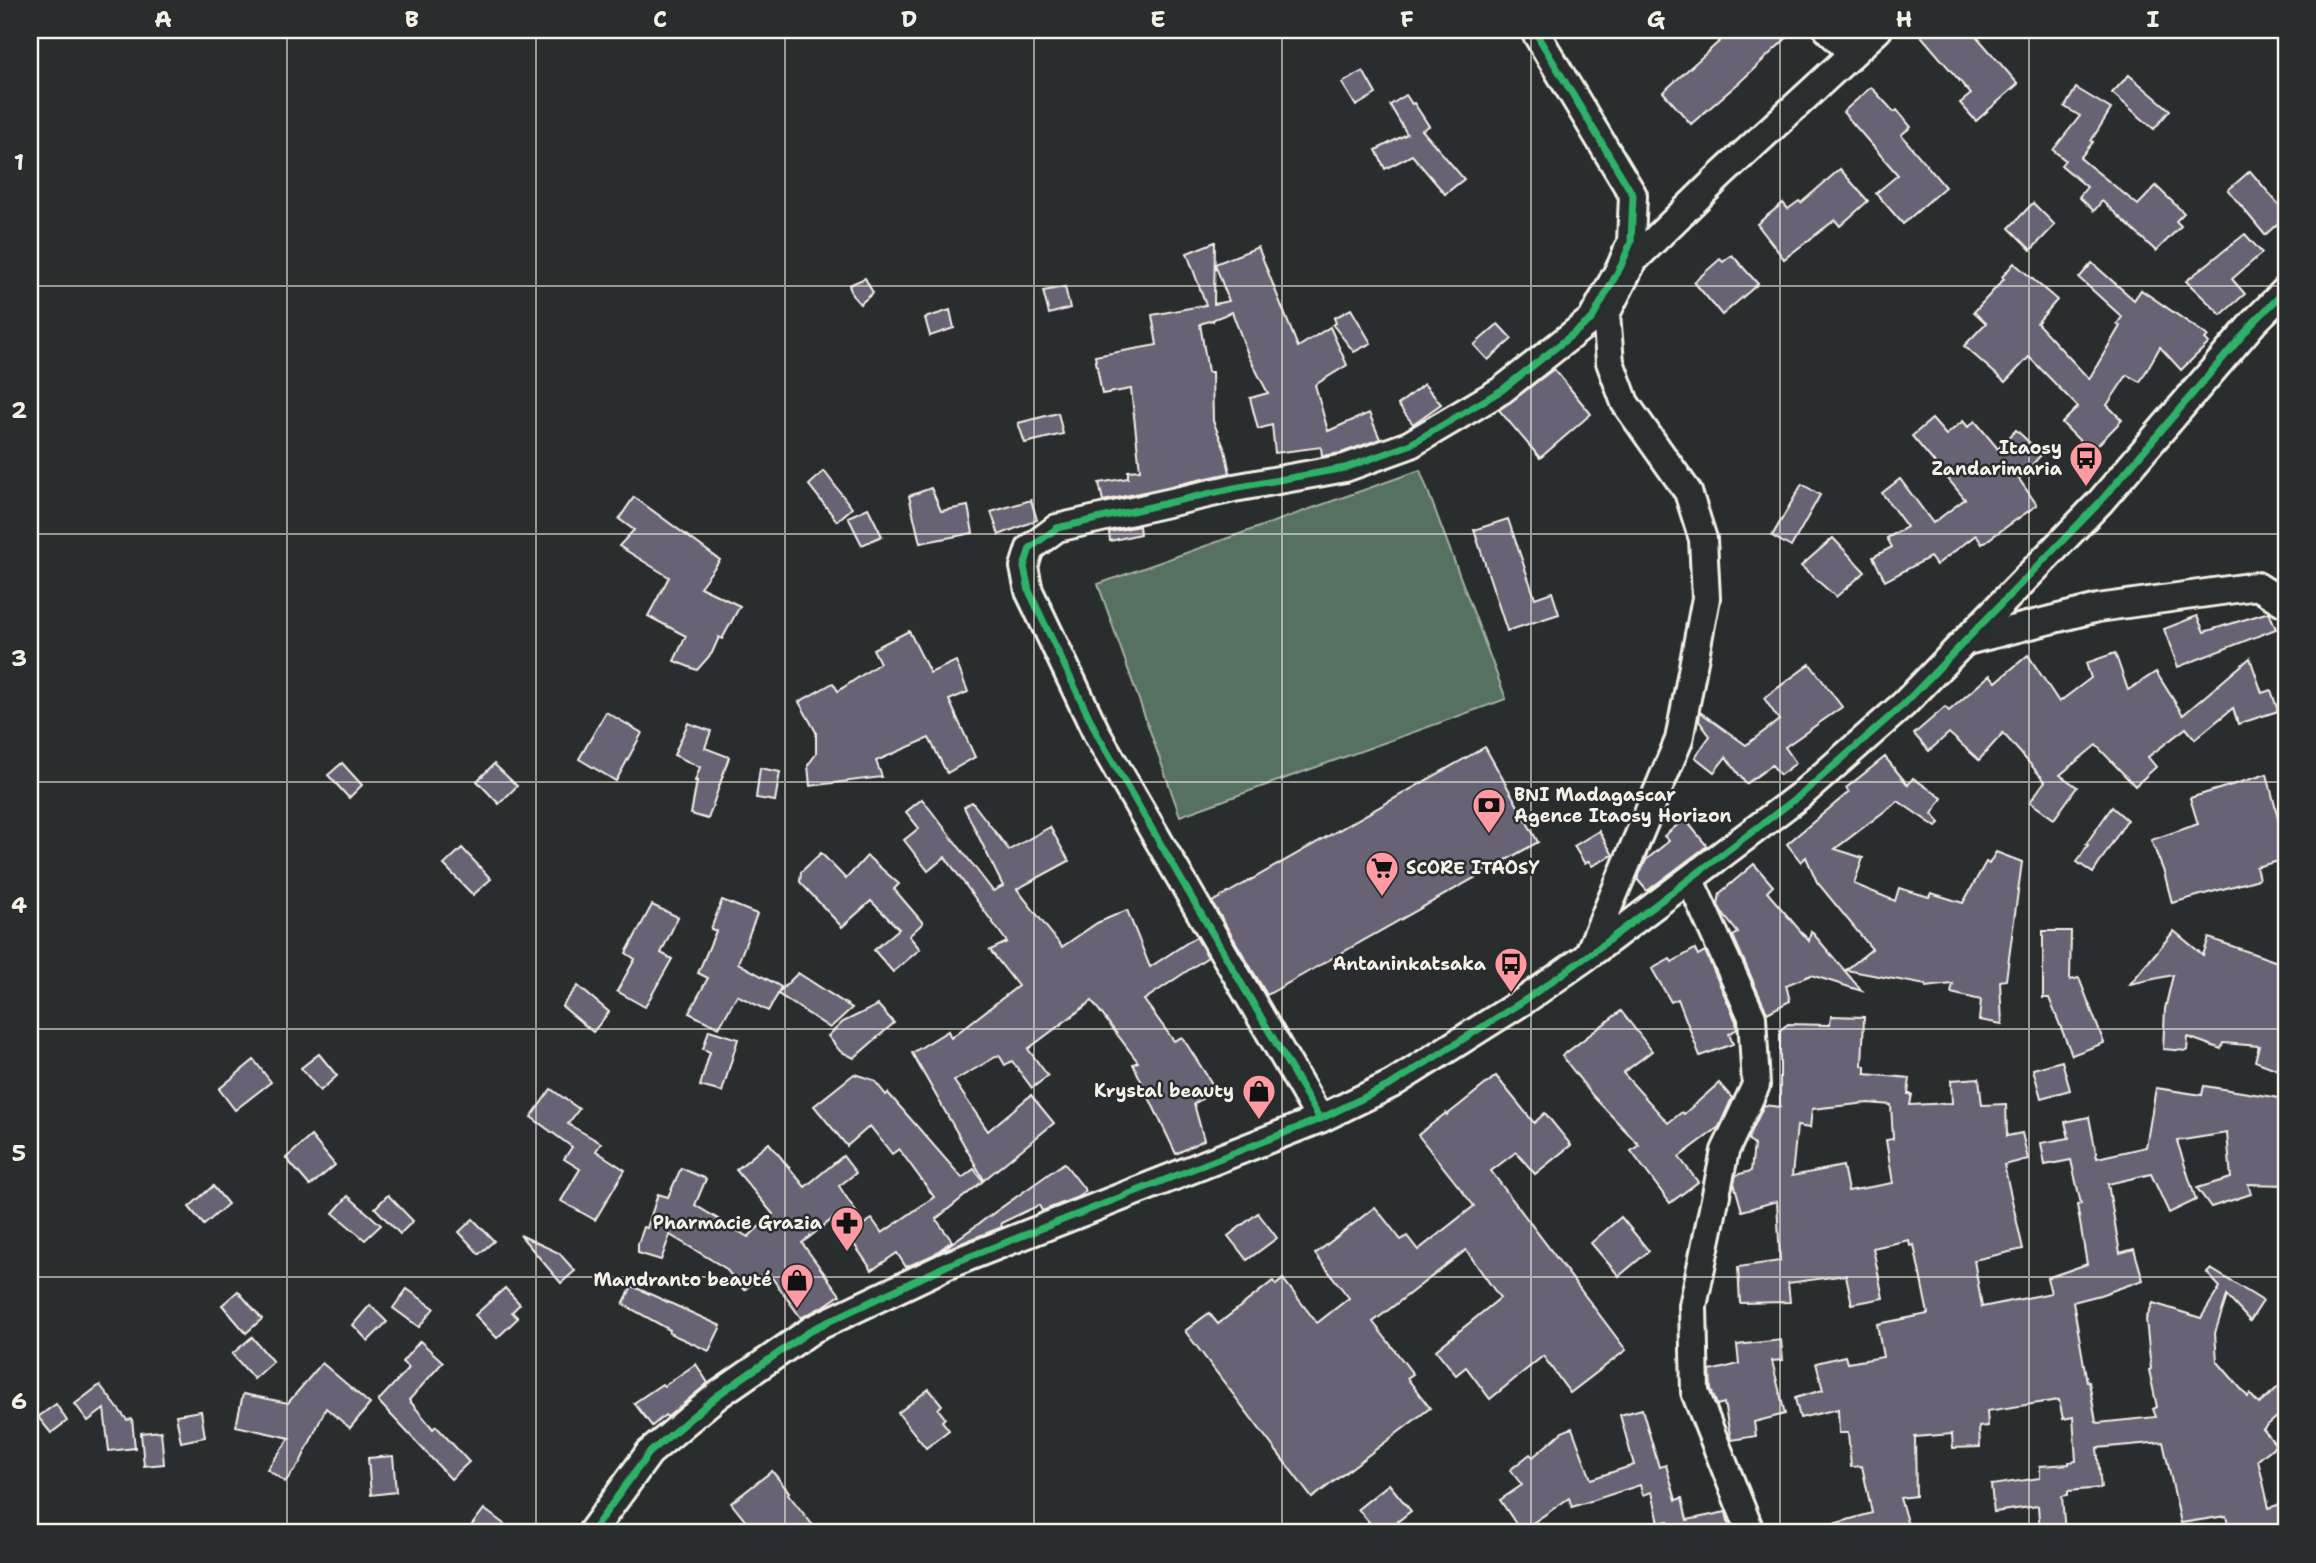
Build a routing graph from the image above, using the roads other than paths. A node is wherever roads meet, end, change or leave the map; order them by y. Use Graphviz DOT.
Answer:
graph roads {
  1 [pos="1534,30"];
  2 [pos="1828,30"];
  3 [pos="1878,30"];
  4 [pos="1852,53"];
  5 [pos="2286,290"];
  6 [pos="2286,604"];
  7 [pos="1965,642"];
  8 [pos="1690,880"];
  9 [pos="1589,955"];
  10 [pos="1320,1119"];
  11 [pos="591,1533"];
  12 [pos="1751,1533"];
  1 -- 10 [label="street"];
  2 -- 4 [label="street"];
  3 -- 4 [label="street"];
  4 -- 9 [label="street"];
  5 -- 7 [label="street"];
  6 -- 7 [label="street"];
  7 -- 8 [label="street"];
  8 -- 9 [label="street"];
  8 -- 12 [label="street"];
  9 -- 10 [label="street"];
  10 -- 11 [label="street"];
}
